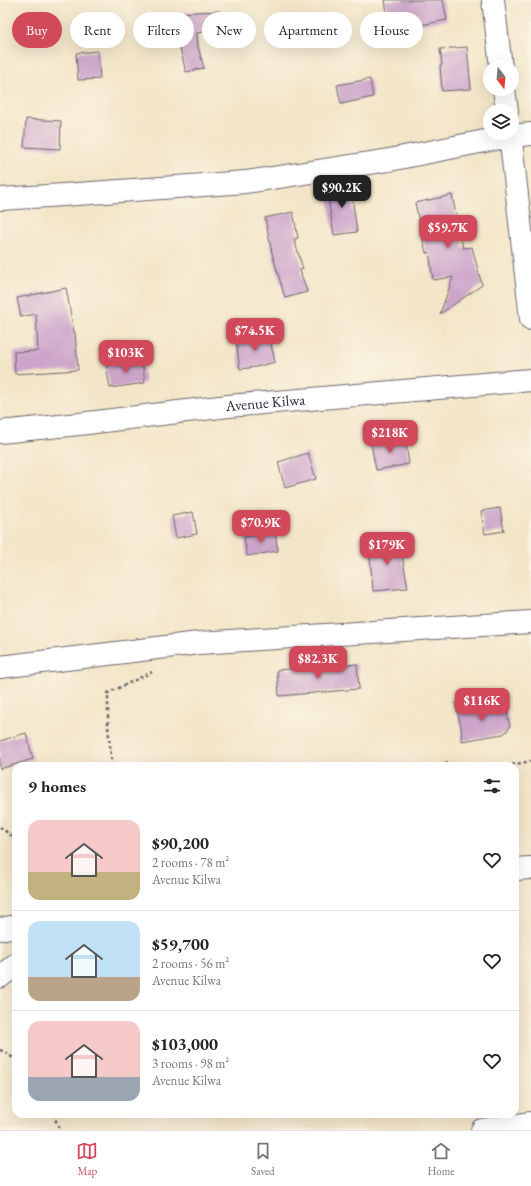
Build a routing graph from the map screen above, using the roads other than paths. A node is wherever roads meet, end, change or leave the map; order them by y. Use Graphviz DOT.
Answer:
graph roads {
  1 [pos="492,0"];
  2 [pos="500,60"];
  3 [pos="487,140"];
  4 [pos="517,140"];
  5 [pos="0,198"];
  6 [pos="531,318"];
  7 [pos="531,380"];
  8 [pos="0,432"];
  9 [pos="531,622"];
  10 [pos="0,667"];
  11 [pos="531,868"];
  12 [pos="519,869"];
  13 [pos="12,927"];
  14 [pos="0,929"];
  15 [pos="12,967"];
  16 [pos="0,977"];
  17 [pos="531,1123"];
  18 [pos="482,1130"];
  1 -- 2 [label="street"];
  3 -- 5 [label="street"];
  4 -- 6 [label="street"];
  7 -- 8 [label="street, Avenue Kilwa"];
  9 -- 10 [label="street"];
  11 -- 12 [label="street"];
  13 -- 14 [label="street"];
  15 -- 16 [label="street"];
  17 -- 18 [label="street"];
}
